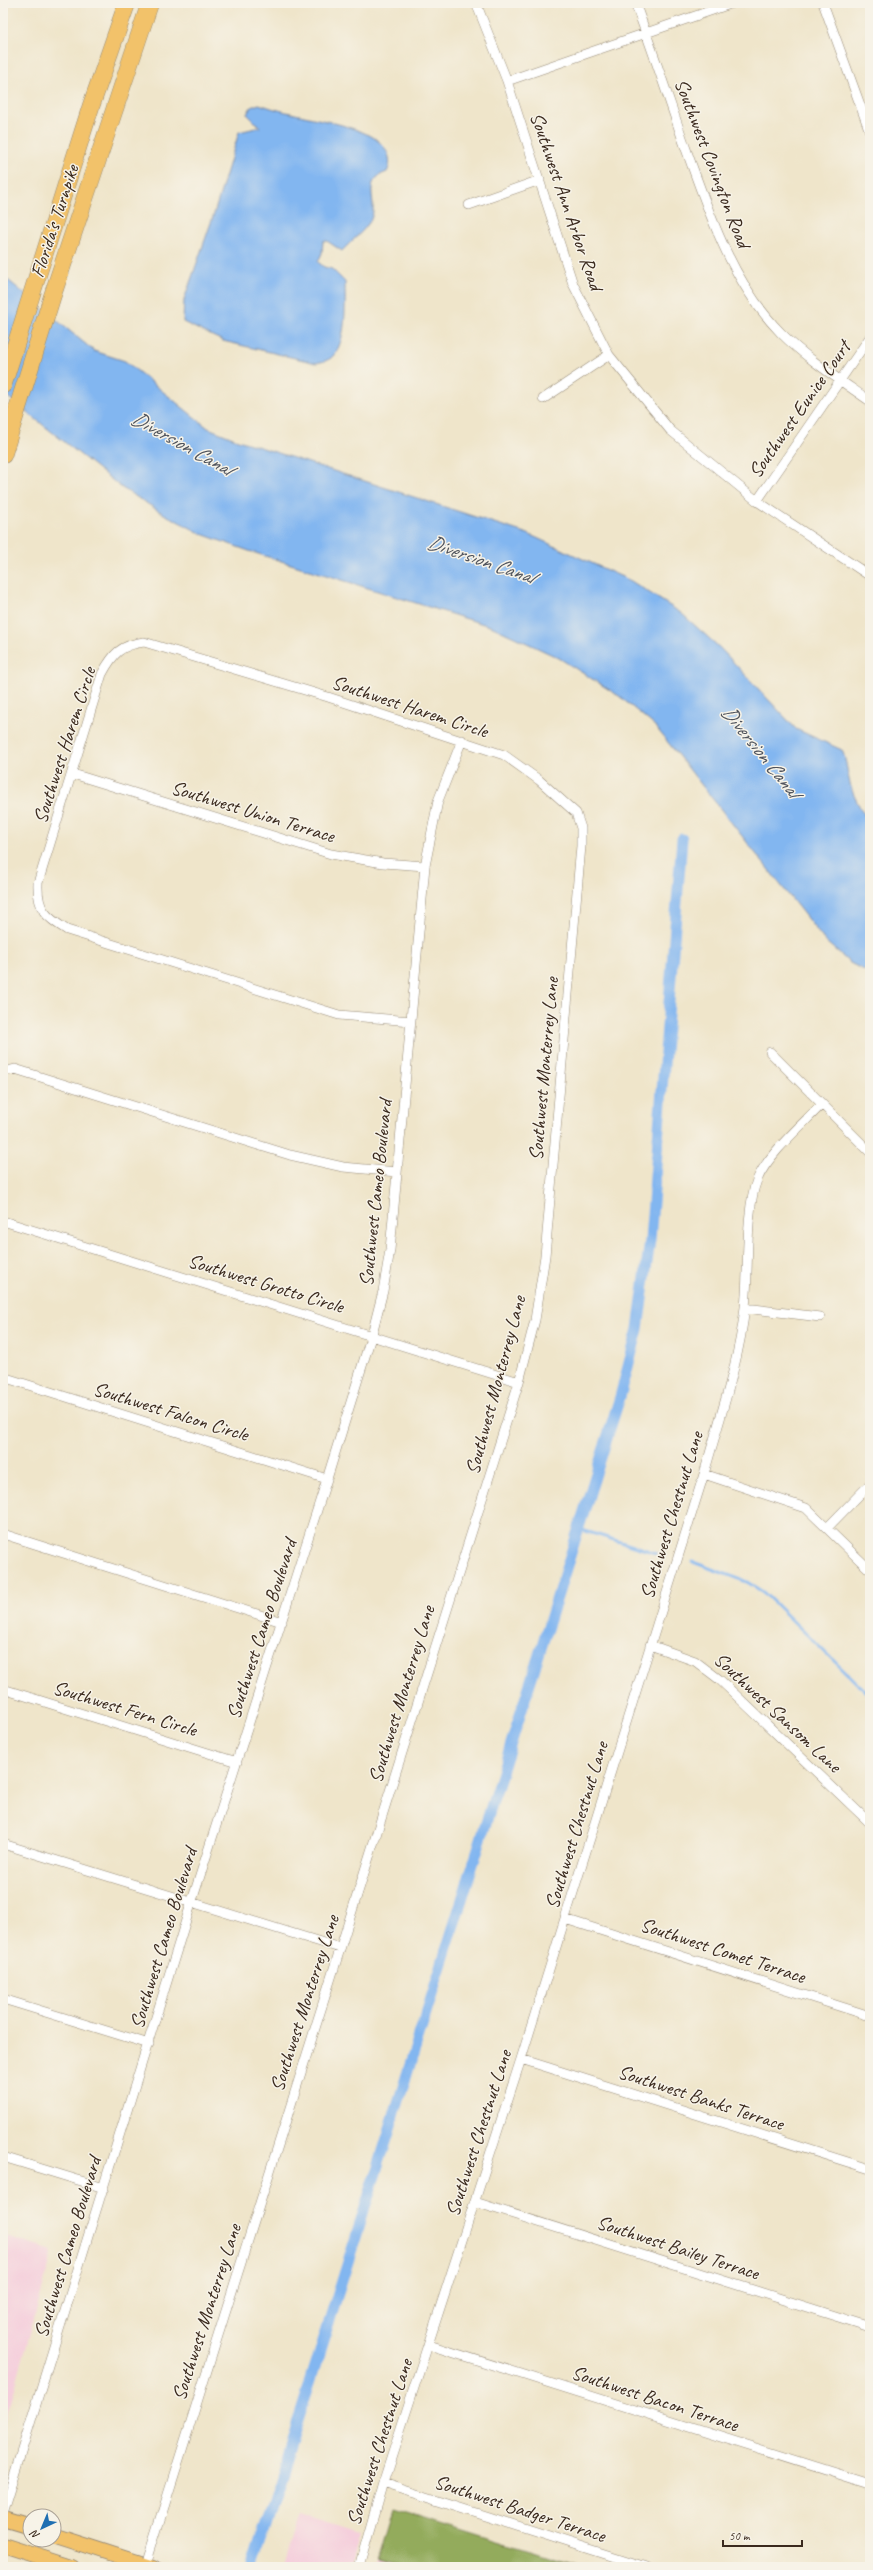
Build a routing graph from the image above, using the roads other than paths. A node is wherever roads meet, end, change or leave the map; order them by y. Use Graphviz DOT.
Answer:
graph roads {
  1 [pos="127,3"];
  2 [pos="150,3"];
  3 [pos="476,3"];
  4 [pos="634,3"];
  5 [pos="733,3"];
  6 [pos="823,3"];
  7 [pos="645,31"];
  8 [pos="507,80"];
  9 [pos="870,132"];
  10 [pos="540,180"];
  11 [pos="469,205"];
  12 [pos="870,337"];
  13 [pos="609,354"];
  14 [pos="840,381"];
  15 [pos="3,385"];
  16 [pos="543,399"];
  17 [pos="870,401"];
  18 [pos="3,455"];
  19 [pos="757,501"];
  20 [pos="870,576"];
  21 [pos="462,740"];
  22 [pos="73,774"];
  23 [pos="576,813"];
  24 [pos="425,866"];
  25 [pos="411,1021"];
  26 [pos="770,1052"];
  27 [pos="3,1072"];
  28 [pos="822,1104"];
  29 [pos="870,1152"];
  30 [pos="397,1172"];
  31 [pos="3,1221"];
  32 [pos="745,1308"];
  33 [pos="820,1317"];
  34 [pos="372,1334"];
  35 [pos="3,1377"];
  36 [pos="519,1382"];
  37 [pos="704,1474"];
  38 [pos="328,1479"];
  39 [pos="870,1484"];
  40 [pos="828,1528"];
  41 [pos="3,1534"];
  42 [pos="870,1570"];
  43 [pos="282,1622"];
  44 [pos="650,1645"];
  45 [pos="3,1689"];
  46 [pos="237,1762"];
  47 [pos="870,1823"];
  48 [pos="3,1844"];
  49 [pos="191,1904"];
  50 [pos="565,1919"];
  51 [pos="340,1948"];
  52 [pos="3,1999"];
  53 [pos="870,2016"];
  54 [pos="149,2044"];
  55 [pos="521,2059"];
  56 [pos="3,2157"];
  57 [pos="870,2169"];
  58 [pos="104,2188"];
  59 [pos="475,2202"];
  60 [pos="870,2327"];
  61 [pos="429,2345"];
  62 [pos="383,2483"];
  63 [pos="870,2484"];
  64 [pos="3,2511"];
  65 [pos="3,2519"];
  66 [pos="22,2525"];
  67 [pos="62,2538"];
  68 [pos="3,2546"];
  69 [pos="149,2566"];
  70 [pos="72,2567"];
  71 [pos="359,2567"];
  72 [pos="646,2567"];
  1 -- 15 [label="highway, Florida's Turnpike"];
  2 -- 18 [label="highway, Florida's Turnpike"];
  3 -- 8 [label="street, Southwest Ann Arbor Road"];
  4 -- 7 [label="street, Southwest Covington Road"];
  5 -- 7 [label="street"];
  6 -- 9 [label="street"];
  7 -- 8 [label="street"];
  7 -- 14 [label="street, Southwest Covington Road"];
  8 -- 10 [label="street, Southwest Ann Arbor Road"];
  10 -- 11 [label="street"];
  10 -- 13 [label="street, Southwest Ann Arbor Road"];
  12 -- 14 [label="street, Southwest Eunice Court"];
  13 -- 16 [label="street"];
  13 -- 19 [label="street, Southwest Ann Arbor Road"];
  14 -- 17 [label="street, Southwest Covington Road"];
  14 -- 19 [label="street, Southwest Eunice Court"];
  19 -- 20 [label="street, Southwest Ann Arbor Road"];
  21 -- 22 [label="street, Southwest Harem Circle"];
  21 -- 23 [label="street, Southwest Harem Circle"];
  21 -- 24 [label="street, Southwest Cameo Boulevard"];
  22 -- 24 [label="street, Southwest Union Terrace"];
  22 -- 25 [label="street, Southwest Harem Circle"];
  23 -- 36 [label="street, Southwest Monterrey Lane"];
  24 -- 25 [label="street, Southwest Cameo Boulevard"];
  25 -- 30 [label="street, Southwest Cameo Boulevard"];
  26 -- 28 [label="street"];
  27 -- 30 [label="street"];
  28 -- 29 [label="street"];
  28 -- 32 [label="street, Southwest Chestnut Lane"];
  30 -- 34 [label="street, Southwest Cameo Boulevard"];
  31 -- 34 [label="street, Southwest Grotto Circle"];
  32 -- 33 [label="street"];
  32 -- 37 [label="street, Southwest Chestnut Lane"];
  34 -- 36 [label="street, Southwest Grotto Circle"];
  34 -- 38 [label="street, Southwest Cameo Boulevard"];
  35 -- 38 [label="street, Southwest Falcon Circle"];
  36 -- 51 [label="street, Southwest Monterrey Lane"];
  37 -- 40 [label="street"];
  37 -- 44 [label="street, Southwest Chestnut Lane"];
  38 -- 43 [label="street, Southwest Cameo Boulevard"];
  39 -- 40 [label="street"];
  40 -- 42 [label="street"];
  41 -- 43 [label="street"];
  43 -- 46 [label="street, Southwest Cameo Boulevard"];
  44 -- 47 [label="street, Southwest Sansom Lane"];
  44 -- 50 [label="street, Southwest Chestnut Lane"];
  45 -- 46 [label="street, Southwest Fern Circle"];
  46 -- 49 [label="street, Southwest Cameo Boulevard"];
  48 -- 49 [label="street"];
  49 -- 51 [label="street"];
  49 -- 54 [label="street, Southwest Cameo Boulevard"];
  50 -- 53 [label="street, Southwest Comet Terrace"];
  50 -- 55 [label="street, Southwest Chestnut Lane"];
  51 -- 69 [label="street, Southwest Monterrey Lane"];
  52 -- 54 [label="street"];
  54 -- 58 [label="street, Southwest Cameo Boulevard"];
  55 -- 57 [label="street, Southwest Banks Terrace"];
  55 -- 59 [label="street, Southwest Chestnut Lane"];
  56 -- 58 [label="street"];
  58 -- 64 [label="street, Southwest Cameo Boulevard"];
  59 -- 60 [label="street, Southwest Bailey Terrace"];
  59 -- 61 [label="street, Southwest Chestnut Lane"];
  61 -- 62 [label="street, Southwest Chestnut Lane"];
  61 -- 63 [label="street, Southwest Bacon Terrace"];
  62 -- 71 [label="street, Southwest Chestnut Lane"];
  62 -- 72 [label="street, Southwest Badger Terrace"];
  65 -- 66 [label="main road"];
  67 -- 69 [label="main road"];
  68 -- 70 [label="main road"];
}
